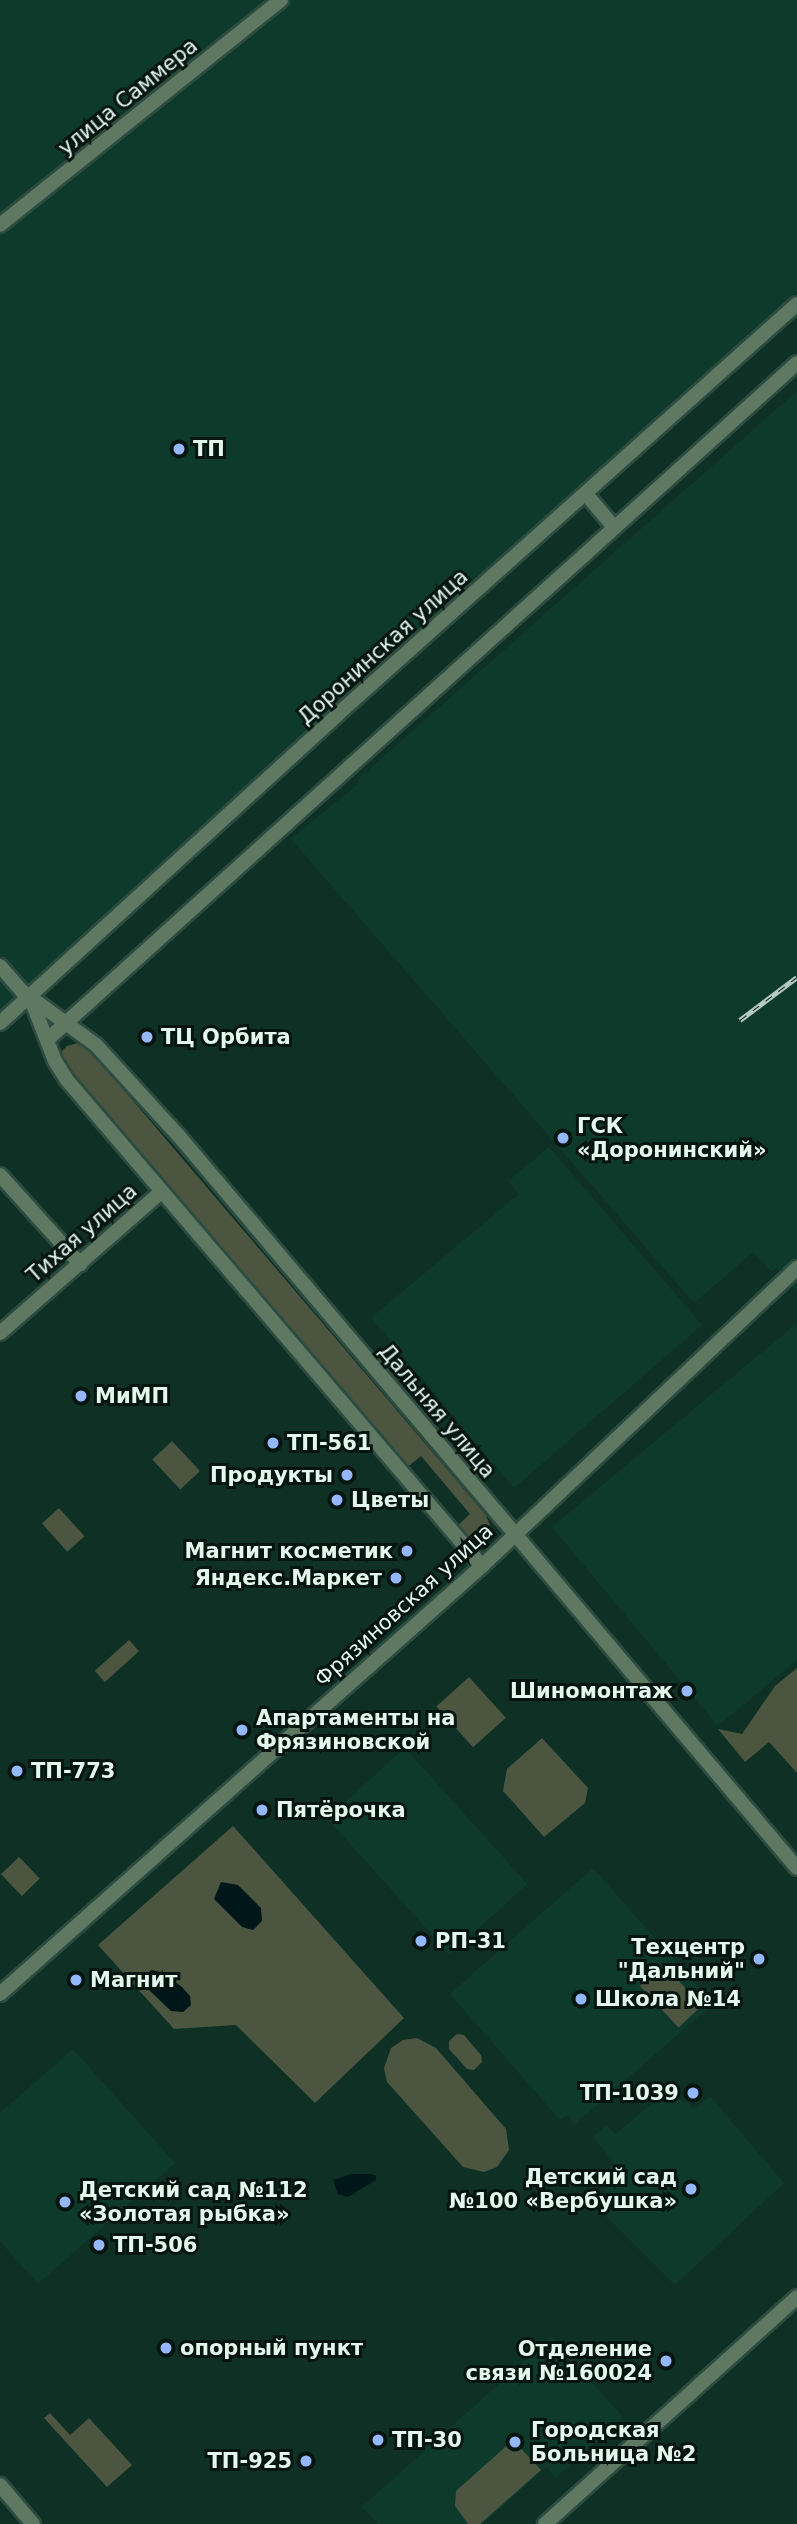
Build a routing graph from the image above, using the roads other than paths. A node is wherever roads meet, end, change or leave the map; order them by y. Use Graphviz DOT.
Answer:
graph roads {
  1 [pos="281,0"];
  2 [pos="0,225"];
  3 [pos="797,304"];
  4 [pos="797,363"];
  5 [pos="586,494"];
  6 [pos="614,526"];
  7 [pos="0,966"];
  8 [pos="30,997"];
  9 [pos="67,1022"];
  10 [pos="0,1023"];
  11 [pos="47,1040"];
  12 [pos="0,1175"];
  13 [pos="161,1192"];
  14 [pos="80,1264"];
  15 [pos="797,1268"];
  16 [pos="1,1330"];
  17 [pos="514,1534"];
  18 [pos="482,1566"];
  19 [pos="797,1868"];
  20 [pos="0,1994"];
  21 [pos="797,2297"];
  22 [pos="0,2486"];
  23 [pos="33,2524"];
  24 [pos="545,2524"];
  1 -- 2 [label="street, улица Саммера"];
  3 -- 5 [label="street, Доронинская улица"];
  4 -- 6 [label="street"];
  5 -- 6 [label="street"];
  5 -- 8 [label="street, Доронинская улица"];
  6 -- 9 [label="street"];
  7 -- 8 [label="street, Дальняя улица"];
  8 -- 9 [label="street, Дальняя улица"];
  8 -- 10 [label="street, Доронинская улица"];
  8 -- 11 [label="street, Дальняя улица"];
  9 -- 11 [label="street"];
  9 -- 17 [label="street, Дальняя улица"];
  11 -- 13 [label="street, Дальняя улица"];
  12 -- 14 [label="street"];
  13 -- 14 [label="street, Тихая улица"];
  13 -- 18 [label="street, Дальняя улица"];
  14 -- 16 [label="street, Тихая улица"];
  15 -- 17 [label="street, Фрязиновская улица"];
  17 -- 18 [label="street, Фрязиновская улица"];
  17 -- 19 [label="street, Дальняя улица"];
  18 -- 20 [label="street, Фрязиновская улица"];
  21 -- 24 [label="street"];
  22 -- 23 [label="street"];
}
